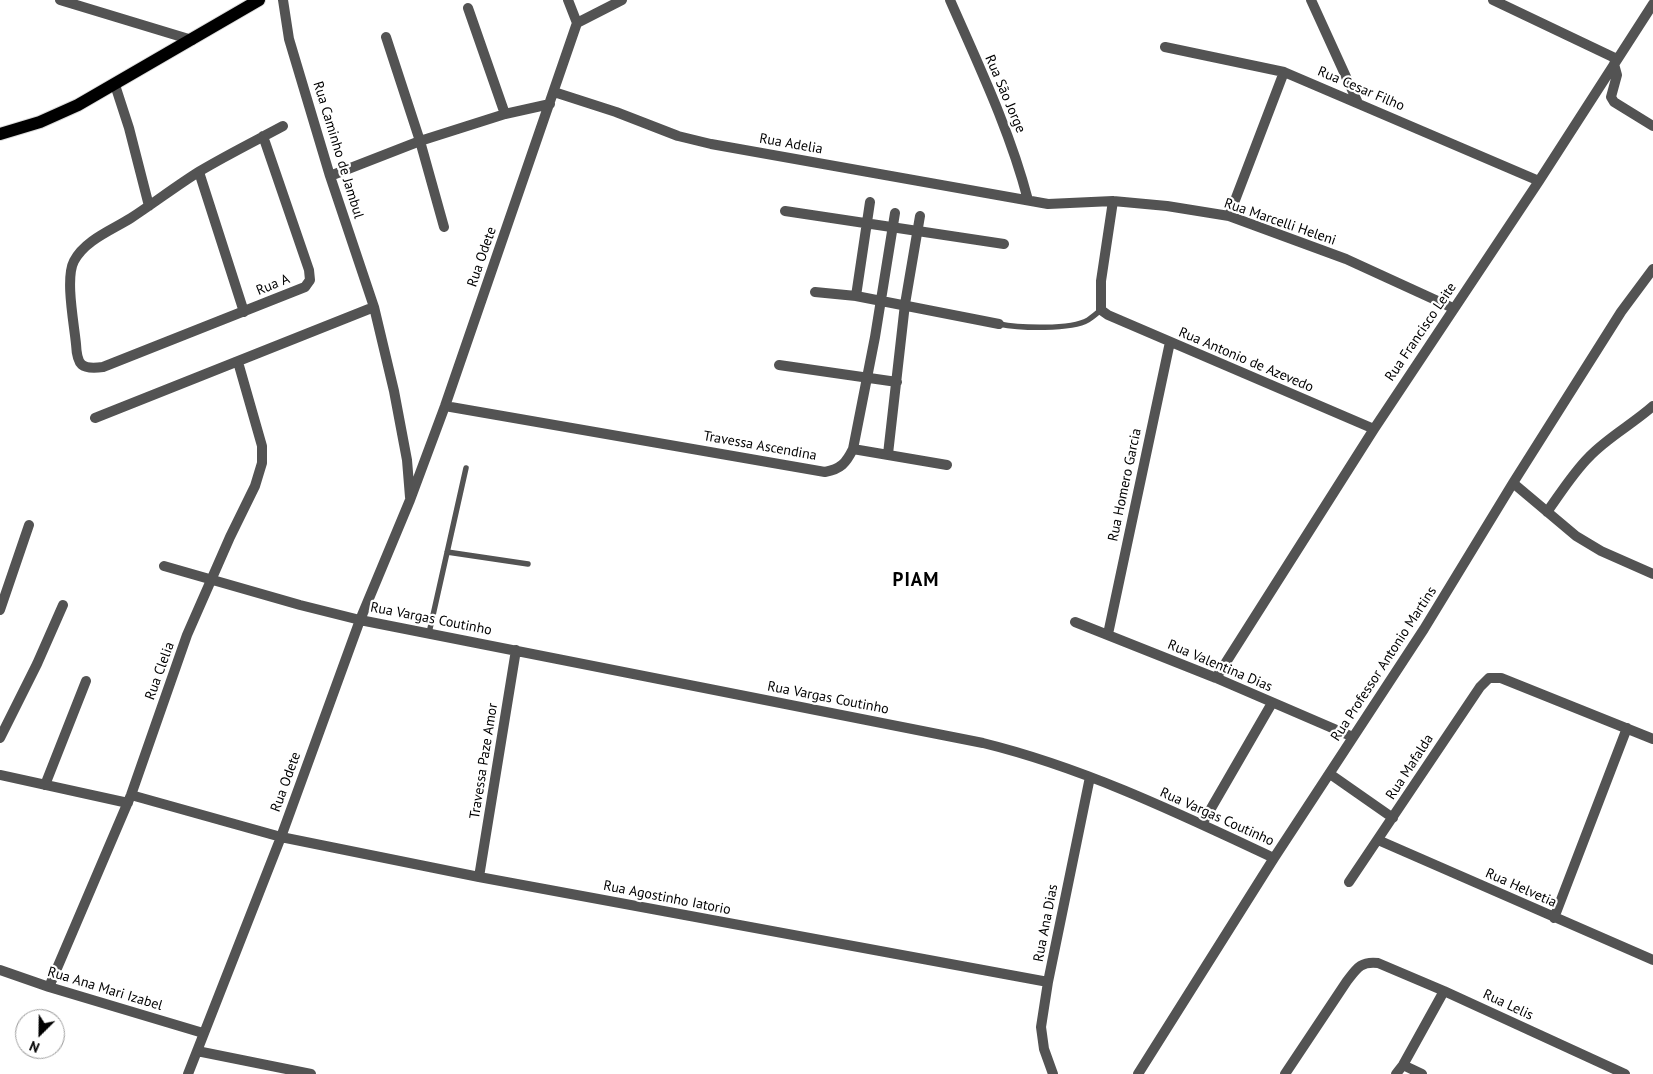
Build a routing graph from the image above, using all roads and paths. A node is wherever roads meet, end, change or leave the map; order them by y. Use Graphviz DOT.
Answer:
graph roads {
  1 [pos="60,0"];
  2 [pos="259,0"];
  3 [pos="283,0"];
  4 [pos="568,0"];
  5 [pos="622,0"];
  6 [pos="950,0"];
  7 [pos="1310,0"];
  8 [pos="1493,0"];
  9 [pos="1515,4"];
  10 [pos="1653,4"];
  11 [pos="468,8"];
  12 [pos="577,23"];
  13 [pos="386,37"];
  14 [pos="192,40"];
  15 [pos="1165,48"];
  16 [pos="1615,62"];
  17 [pos="1284,72"];
  18 [pos="115,85"];
  19 [pos="554,92"];
  20 [pos="1358,103"];
  21 [pos="550,104"];
  22 [pos="505,114"];
  23 [pos="284,126"];
  24 [pos="1653,126"];
  25 [pos="0,134"];
  26 [pos="264,136"];
  27 [pos="420,142"];
  28 [pos="199,172"];
  29 [pos="330,176"];
  30 [pos="1538,181"];
  31 [pos="1028,200"];
  32 [pos="1113,201"];
  33 [pos="870,202"];
  34 [pos="148,206"];
  35 [pos="785,211"];
  36 [pos="895,213"];
  37 [pos="920,216"];
  38 [pos="1229,216"];
  39 [pos="868,224"];
  40 [pos="444,227"];
  41 [pos="892,227"];
  42 [pos="918,231"];
  43 [pos="1004,244"];
  44 [pos="1653,269"];
  45 [pos="815,292"];
  46 [pos="856,296"];
  47 [pos="880,300"];
  48 [pos="905,304"];
  49 [pos="374,307"];
  50 [pos="1453,308"];
  51 [pos="244,312"];
  52 [pos="1104,313"];
  53 [pos="999,324"];
  54 [pos="1170,342"];
  55 [pos="238,362"];
  56 [pos="779,365"];
  57 [pos="866,378"];
  58 [pos="897,382"];
  59 [pos="444,406"];
  60 [pos="1653,406"];
  61 [pos="96,418"];
  62 [pos="1374,429"];
  63 [pos="853,449"];
  64 [pos="888,454"];
  65 [pos="947,465"];
  66 [pos="466,468"];
  67 [pos="1513,483"];
  68 [pos="410,500"];
  69 [pos="1547,512"];
  70 [pos="29,525"];
  71 [pos="447,552"];
  72 [pos="528,564"];
  73 [pos="164,566"];
  74 [pos="1653,574"];
  75 [pos="211,580"];
  76 [pos="63,605"];
  77 [pos="0,610"];
  78 [pos="360,620"];
  79 [pos="1075,622"];
  80 [pos="429,633"];
  81 [pos="1108,634"];
  82 [pos="516,650"];
  83 [pos="1216,678"];
  84 [pos="86,681"];
  85 [pos="1272,703"];
  86 [pos="1627,728"];
  87 [pos="1353,737"];
  88 [pos="0,738"];
  89 [pos="1653,739"];
  90 [pos="1330,774"];
  91 [pos="0,775"];
  92 [pos="1090,776"];
  93 [pos="45,786"];
  94 [pos="130,799"];
  95 [pos="1393,818"];
  96 [pos="1202,824"];
  97 [pos="281,837"];
  98 [pos="1378,840"];
  99 [pos="1274,858"];
  100 [pos="479,877"];
  101 [pos="1349,882"];
  102 [pos="1554,918"];
  103 [pos="1653,960"];
  104 [pos="0,970"];
  105 [pos="1048,982"];
  106 [pos="49,987"];
  107 [pos="1444,991"];
  108 [pos="203,1033"];
  109 [pos="198,1051"];
  110 [pos="1399,1070"];
  111 [pos="188,1074"];
  112 [pos="311,1074"];
  113 [pos="1053,1074"];
  114 [pos="1138,1074"];
  115 [pos="1285,1074"];
  116 [pos="1422,1074"];
  117 [pos="1625,1074"];
  1 -- 14 [label="street"];
  2 -- 14 [label="main road"];
  3 -- 29 [label="street, Rua Caminho de Jambul"];
  4 -- 12 [label="street"];
  5 -- 12 [label="street"];
  6 -- 31 [label="street, Rua São Jorge"];
  7 -- 20 [label="street"];
  8 -- 9 [label="street"];
  9 -- 16 [label="street"];
  10 -- 16 [label="street, Rua Francisco Leite"];
  11 -- 22 [label="street"];
  12 -- 19 [label="street, Rua Odete"];
  13 -- 27 [label="street"];
  14 -- 18 [label="main road"];
  15 -- 17 [label="street, Rua Cesar Filho"];
  16 -- 24 [label="street"];
  16 -- 30 [label="street, Rua Francisco Leite"];
  17 -- 20 [label="street, Rua Cesar Filho"];
  17 -- 38 [label="street"];
  18 -- 25 [label="main road"];
  18 -- 34 [label="street"];
  19 -- 21 [label="street, Rua Odete"];
  19 -- 31 [label="street, Rua Adelia"];
  20 -- 30 [label="street, Rua Cesar Filho"];
  21 -- 22 [label="street"];
  21 -- 59 [label="street, Rua Odete"];
  22 -- 27 [label="street"];
  23 -- 26 [label="street"];
  26 -- 28 [label="street"];
  26 -- 51 [label="street, Rua A"];
  27 -- 29 [label="street"];
  27 -- 40 [label="street"];
  28 -- 34 [label="street"];
  28 -- 51 [label="street"];
  29 -- 49 [label="street, Rua Caminho de Jambul"];
  30 -- 50 [label="street, Rua Francisco Leite"];
  31 -- 32 [label="street, Rua Marcelli Heleni"];
  32 -- 38 [label="street, Rua Marcelli Heleni"];
  32 -- 52 [label="street"];
  33 -- 39 [label="street"];
  34 -- 51 [label="street, Rua A"];
  35 -- 39 [label="street"];
  36 -- 41 [label="street, Travessa Ascendina"];
  37 -- 42 [label="street"];
  38 -- 50 [label="street, Rua Marcelli Heleni"];
  39 -- 41 [label="street"];
  39 -- 46 [label="street"];
  41 -- 42 [label="street"];
  41 -- 47 [label="street, Travessa Ascendina"];
  42 -- 43 [label="street"];
  42 -- 48 [label="street"];
  44 -- 67 [label="street, Rua Professor Antonio Martins"];
  45 -- 46 [label="street"];
  46 -- 47 [label="street"];
  47 -- 48 [label="street"];
  47 -- 57 [label="street, Travessa Ascendina"];
  48 -- 53 [label="street"];
  48 -- 58 [label="street"];
  49 -- 55 [label="street"];
  49 -- 68 [label="street, Rua Odete"];
  50 -- 62 [label="street, Rua Francisco Leite"];
  52 -- 53 [label="lane"];
  52 -- 54 [label="street, Rua Antonio de Azevedo"];
  54 -- 62 [label="street, Rua Antonio de Azevedo"];
  54 -- 81 [label="street, Rua Homero Garcia"];
  55 -- 61 [label="street"];
  55 -- 75 [label="street, Rua Clelia"];
  56 -- 57 [label="street"];
  57 -- 58 [label="street"];
  57 -- 63 [label="street, Travessa Ascendina"];
  58 -- 64 [label="street"];
  59 -- 63 [label="street, Travessa Ascendina"];
  59 -- 68 [label="street, Rua Odete"];
  60 -- 69 [label="street"];
  62 -- 83 [label="street, Rua Francisco Leite"];
  63 -- 64 [label="street"];
  64 -- 65 [label="street"];
  66 -- 71 [label="lane"];
  67 -- 69 [label="street"];
  67 -- 87 [label="street, Rua Professor Antonio Martins"];
  68 -- 78 [label="street, Rua Odete"];
  69 -- 74 [label="street"];
  70 -- 77 [label="street"];
  71 -- 72 [label="lane"];
  71 -- 80 [label="lane"];
  73 -- 75 [label="street, Rua Vargas Coutinho"];
  75 -- 78 [label="street, Rua Vargas Coutinho"];
  75 -- 94 [label="street, Rua Clelia"];
  76 -- 88 [label="street"];
  78 -- 80 [label="street, Rua Vargas Coutinho"];
  78 -- 97 [label="street, Rua Odete"];
  79 -- 81 [label="street, Rua Valentina Dias"];
  80 -- 82 [label="street, Rua Vargas Coutinho"];
  81 -- 83 [label="street, Rua Valentina Dias"];
  82 -- 92 [label="street, Rua Vargas Coutinho"];
  82 -- 100 [label="street, Travessa Paze Amor"];
  83 -- 85 [label="street, Rua Valentina Dias"];
  84 -- 93 [label="street"];
  85 -- 87 [label="street, Rua Valentina Dias"];
  85 -- 96 [label="street"];
  86 -- 89 [label="street"];
  86 -- 95 [label="street, Rua Mafalda"];
  86 -- 102 [label="street"];
  87 -- 90 [label="street, Rua Professor Antonio Martins"];
  90 -- 95 [label="street"];
  90 -- 99 [label="street, Rua Professor Antonio Martins"];
  91 -- 93 [label="street, Rua Agostinho Iatorio"];
  92 -- 96 [label="street, Rua Vargas Coutinho"];
  92 -- 105 [label="street, Rua Ana Dias"];
  93 -- 94 [label="street, Rua Agostinho Iatorio"];
  94 -- 97 [label="street, Rua Agostinho Iatorio"];
  94 -- 106 [label="street, Rua Clelia"];
  95 -- 98 [label="street, Rua Mafalda"];
  96 -- 99 [label="street, Rua Vargas Coutinho"];
  97 -- 100 [label="street, Rua Agostinho Iatorio"];
  97 -- 108 [label="street, Rua Odete"];
  98 -- 101 [label="street, Rua Mafalda"];
  98 -- 102 [label="street, Rua Helvetia"];
  99 -- 114 [label="street, Rua Professor Antonio Martins"];
  100 -- 105 [label="street, Rua Agostinho Iatorio"];
  102 -- 103 [label="street, Rua Helvetia"];
  104 -- 106 [label="street, Rua Ana Mari Izabel"];
  105 -- 113 [label="street, Rua Ana Dias"];
  106 -- 108 [label="street, Rua Ana Mari Izabel"];
  107 -- 110 [label="street"];
  107 -- 115 [label="street, Rua Lelis"];
  107 -- 117 [label="street, Rua Lelis"];
  108 -- 109 [label="street, Rua Odete"];
  109 -- 111 [label="street, Rua Odete"];
  109 -- 112 [label="street"];
  110 -- 116 [label="street"];
}
